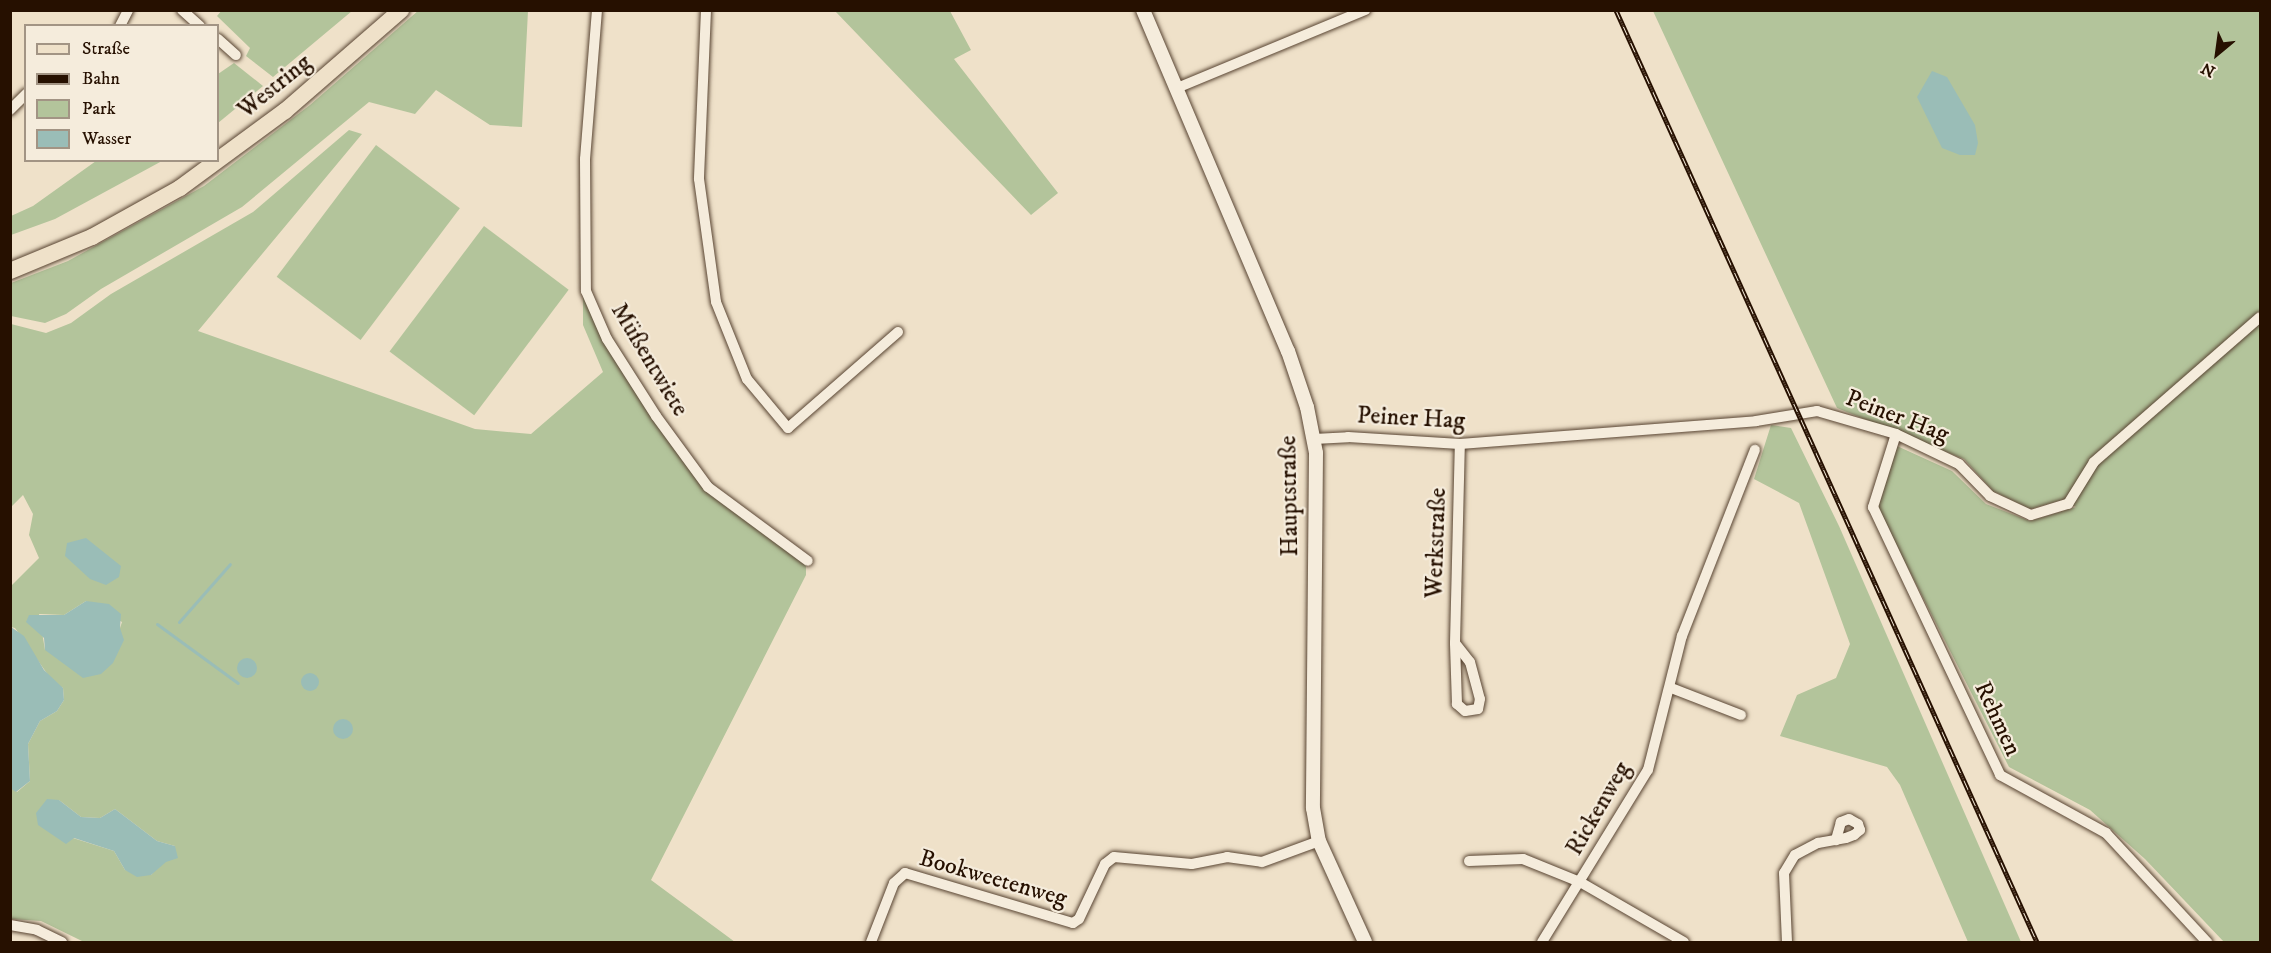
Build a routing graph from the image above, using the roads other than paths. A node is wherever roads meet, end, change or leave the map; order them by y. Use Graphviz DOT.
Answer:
graph roads {
  1 [pos="128,10"];
  2 [pos="182,10"];
  3 [pos="401,10"];
  4 [pos="597,10"];
  5 [pos="706,10"];
  6 [pos="1143,10"];
  7 [pos="1365,10"];
  8 [pos="121,24"];
  9 [pos="198,24"];
  10 [pos="219,40"];
  11 [pos="236,55"];
  12 [pos="1177,88"];
  13 [pos="24,96"];
  14 [pos="10,110"];
  15 [pos="219,159"];
  16 [pos="215,162"];
  17 [pos="10,271"];
  18 [pos="2260,316"];
  19 [pos="898,333"];
  20 [pos="1896,434"];
  21 [pos="1314,438"];
  22 [pos="1460,444"];
  23 [pos="1755,450"];
  24 [pos="808,561"];
  25 [pos="1455,644"];
  26 [pos="1671,688"];
  27 [pos="1741,715"];
  28 [pos="1836,840"];
  29 [pos="1319,841"];
  30 [pos="1469,861"];
  31 [pos="1580,882"];
  32 [pos="10,926"];
  33 [pos="62,942"];
  34 [pos="871,942"];
  35 [pos="1365,942"];
  36 [pos="1542,942"];
  37 [pos="1684,942"];
  38 [pos="1787,942"];
  39 [pos="2207,942"];
  1 -- 8 [label="street"];
  2 -- 9 [label="street"];
  3 -- 15 [label="main road, Westring"];
  4 -- 24 [label="street, Müßentwiete"];
  5 -- 19 [label="street"];
  6 -- 12 [label="main road, Hauptstraße"];
  7 -- 12 [label="street"];
  10 -- 11 [label="street"];
  12 -- 21 [label="main road, Hauptstraße"];
  13 -- 14 [label="street"];
  16 -- 17 [label="main road, Westring"];
  18 -- 20 [label="street, Peiner Hag"];
  20 -- 22 [label="street, Peiner Hag"];
  20 -- 39 [label="street, Rehmen"];
  21 -- 22 [label="street, Peiner Hag"];
  21 -- 29 [label="main road, Hauptstraße"];
  22 -- 25 [label="street, Werkstraße"];
  23 -- 26 [label="street, Rickenweg"];
  25 -- 25 [label="street, Werkstraße"];
  26 -- 27 [label="street"];
  26 -- 31 [label="street, Rickenweg"];
  28 -- 38 [label="street"];
  29 -- 34 [label="street, Bookweetenweg"];
  29 -- 35 [label="main road, Hauptstraße"];
  30 -- 31 [label="street"];
  31 -- 36 [label="street, Rickenweg"];
  31 -- 37 [label="street"];
  32 -- 33 [label="street"];
}
